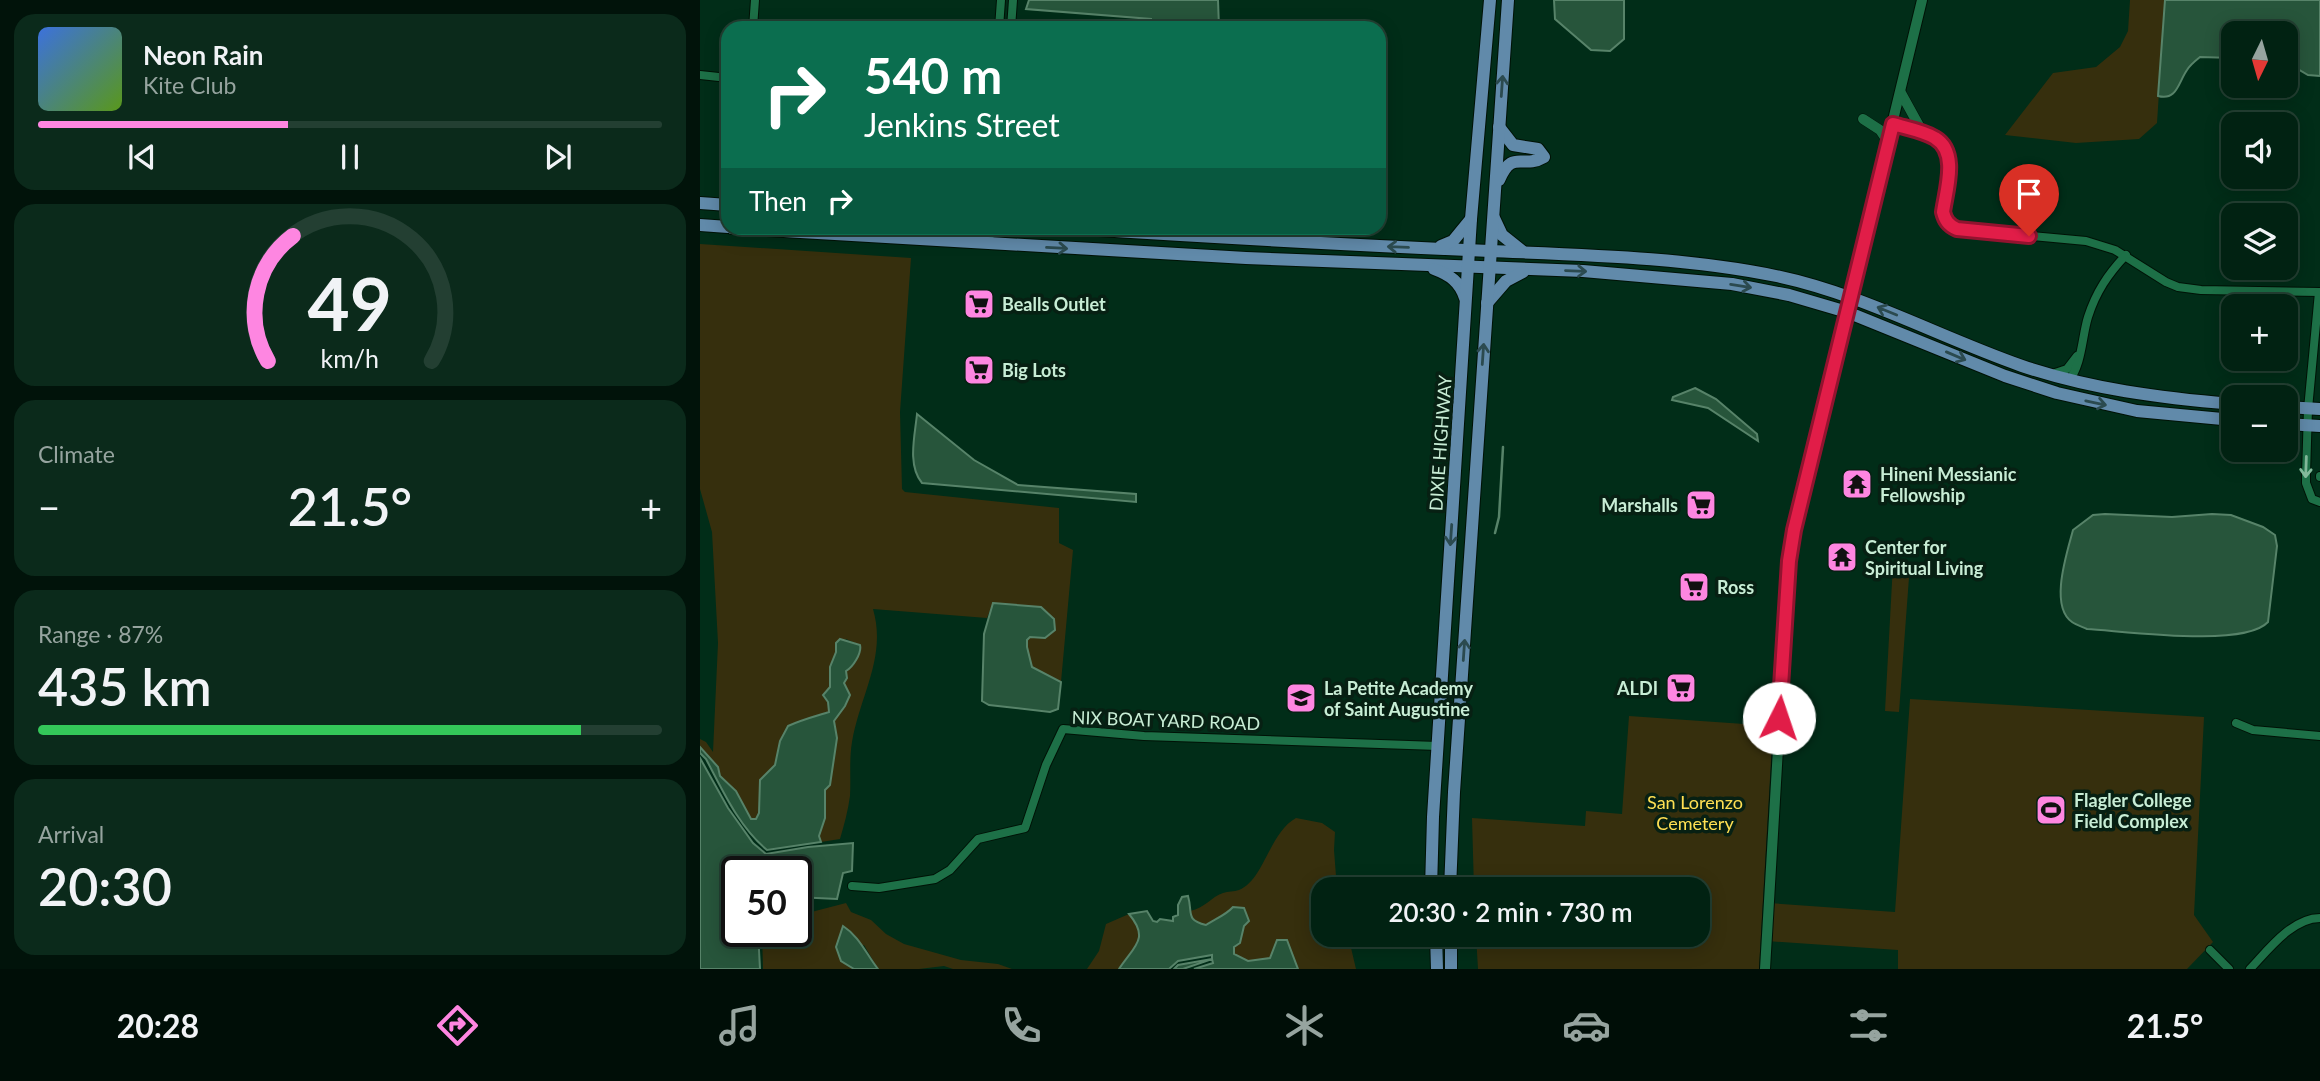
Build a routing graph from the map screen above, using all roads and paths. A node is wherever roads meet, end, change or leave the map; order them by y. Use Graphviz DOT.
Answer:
graph roads {
  1 [pos="755,0"];
  2 [pos="1001,0"];
  3 [pos="1013,0"];
  4 [pos="1490,0"];
  5 [pos="1508,0"];
  6 [pos="1922,0"];
  7 [pos="754,21"];
  8 [pos="1000,21"];
  9 [pos="1012,21"];
  10 [pos="1488,30"];
  11 [pos="1506,32"];
  12 [pos="700,75"];
  13 [pos="721,77"];
  14 [pos="1901,93"];
  15 [pos="1863,119"];
  16 [pos="1893,124"];
  17 [pos="1499,127"];
  18 [pos="1923,133"];
  19 [pos="1888,142"];
  20 [pos="1496,186"];
  21 [pos="700,203"];
  22 [pos="721,204"];
  23 [pos="1493,213"];
  24 [pos="1471,219"];
  25 [pos="700,225"];
  26 [pos="721,226"];
  27 [pos="852,235"];
  28 [pos="990,235"];
  29 [pos="1173,235"];
  30 [pos="1294,243"];
  31 [pos="989,244"];
  32 [pos="1437,248"];
  33 [pos="1469,250"];
  34 [pos="1490,251"];
  35 [pos="1526,253"];
  36 [pos="2126,255"];
  37 [pos="1247,258"];
  38 [pos="1674,263"];
  39 [pos="1424,265"];
  40 [pos="1468,268"];
  41 [pos="1489,269"];
  42 [pos="1532,270"];
  43 [pos="1673,278"];
  44 [pos="2319,292"];
  45 [pos="1851,297"];
  46 [pos="1466,301"];
  47 [pos="1487,303"];
  48 [pos="1847,312"];
  49 [pos="2079,357"];
  50 [pos="2049,374"];
  51 [pos="2069,380"];
  52 [pos="2030,385"];
  53 [pos="2098,388"];
  54 [pos="2221,403"];
  55 [pos="2314,409"];
  56 [pos="2221,418"];
  57 [pos="2314,426"];
  58 [pos="2320,502"];
  59 [pos="1447,595"];
  60 [pos="2236,723"];
  61 [pos="1459,726"];
  62 [pos="2320,736"];
  63 [pos="1453,743"];
  64 [pos="1438,746"];
  65 [pos="1434,795"];
  66 [pos="1451,865"];
  67 [pos="1431,877"];
  68 [pos="1436,877"];
  69 [pos="1450,877"];
  70 [pos="852,886"];
  71 [pos="2320,918"];
  72 [pos="1431,947"];
  73 [pos="1436,947"];
  74 [pos="1451,947"];
  75 [pos="2210,950"];
  76 [pos="1431,969"];
  77 [pos="1437,969"];
  78 [pos="1451,969"];
  79 [pos="1765,969"];
  80 [pos="2229,969"];
  81 [pos="2250,969"];
  1 -- 7 [label="street"];
  2 -- 8 [label="street"];
  3 -- 9 [label="street"];
  4 -- 10 [label="main road, DIXIE HIGHWAY"];
  5 -- 11 [label="main road, DIXIE HIGHWAY"];
  6 -- 14 [label="main road"];
  10 -- 11 [label="street"];
  10 -- 24 [label="main road, DIXIE HIGHWAY"];
  17 -- 11 [label="main road, DIXIE HIGHWAY, one-way"];
  12 -- 13 [label="street"];
  14 -- 16 [label="main road"];
  14 -- 18 [label="street"];
  15 -- 19 [label="street"];
  16 -- 18 [label="street"];
  16 -- 19 [label="main road"];
  17 -- 20 [label="main road, DIXIE HIGHWAY"];
  17 -- 20 [label="main road"];
  18 -- 36 [label="street"];
  19 -- 45 [label="main road"];
  20 -- 23 [label="main road, DIXIE HIGHWAY"];
  21 -- 22 [label="main road"];
  23 -- 34 [label="main road, DIXIE HIGHWAY"];
  23 -- 35 [label="main road"];
  24 -- 32 [label="main road"];
  24 -- 33 [label="main road, DIXIE HIGHWAY"];
  25 -- 26 [label="main road"];
  27 -- 31 [label="main road"];
  28 -- 31 [label="street"];
  29 -- 30 [label="main road"];
  32 -- 30 [label="main road, one-way"];
  30 -- 37 [label="main road"];
  31 -- 37 [label="main road, one-way"];
  32 -- 33 [label="main road"];
  33 -- 34 [label="main road"];
  33 -- 40 [label="main road, DIXIE HIGHWAY"];
  34 -- 35 [label="main road"];
  34 -- 41 [label="main road, DIXIE HIGHWAY"];
  35 -- 38 [label="main road"];
  36 -- 44 [label="street"];
  36 -- 49 [label="street"];
  37 -- 39 [label="main road"];
  38 -- 43 [label="main road"];
  38 -- 45 [label="main road"];
  39 -- 40 [label="main road"];
  39 -- 46 [label="main road"];
  40 -- 41 [label="main road"];
  40 -- 46 [label="main road, DIXIE HIGHWAY"];
  41 -- 42 [label="main road"];
  41 -- 47 [label="main road, DIXIE HIGHWAY"];
  42 -- 43 [label="main road, one-way"];
  42 -- 47 [label="main road"];
  43 -- 48 [label="main road, one-way"];
  44 -- 55 [label="street"];
  45 -- 48 [label="main road"];
  50 -- 45 [label="main road, one-way"];
  46 -- 59 [label="main road, DIXIE HIGHWAY, one-way"];
  61 -- 47 [label="main road, DIXIE HIGHWAY, one-way"];
  48 -- 52 [label="main road, one-way"];
  48 -- 79 [label="main road"];
  49 -- 50 [label="street"];
  49 -- 51 [label="street"];
  49 -- 53 [label="street"];
  50 -- 51 [label="main road"];
  51 -- 52 [label="main road"];
  51 -- 53 [label="main road"];
  52 -- 56 [label="main road, one-way"];
  53 -- 54 [label="main road"];
  55 -- 57 [label="street"];
  57 -- 58 [label="street, one-way"];
  59 -- 63 [label="main road"];
  59 -- 64 [label="main road, DIXIE HIGHWAY"];
  60 -- 62 [label="street"];
  61 -- 63 [label="main road"];
  61 -- 66 [label="main road, DIXIE HIGHWAY"];
  63 -- 64 [label="main road"];
  64 -- 65 [label="main road, DIXIE HIGHWAY"];
  64 -- 66 [label="main road"];
  64 -- 70 [label="street, NIX BOAT YARD ROAD"];
  65 -- 67 [label="main road, DIXIE HIGHWAY"];
  65 -- 68 [label="main road"];
  66 -- 69 [label="main road, DIXIE HIGHWAY"];
  71 -- 81 [label="street"];
  72 -- 76 [label="main road"];
  73 -- 77 [label="main road"];
  74 -- 78 [label="main road"];
  75 -- 80 [label="street"];
}
